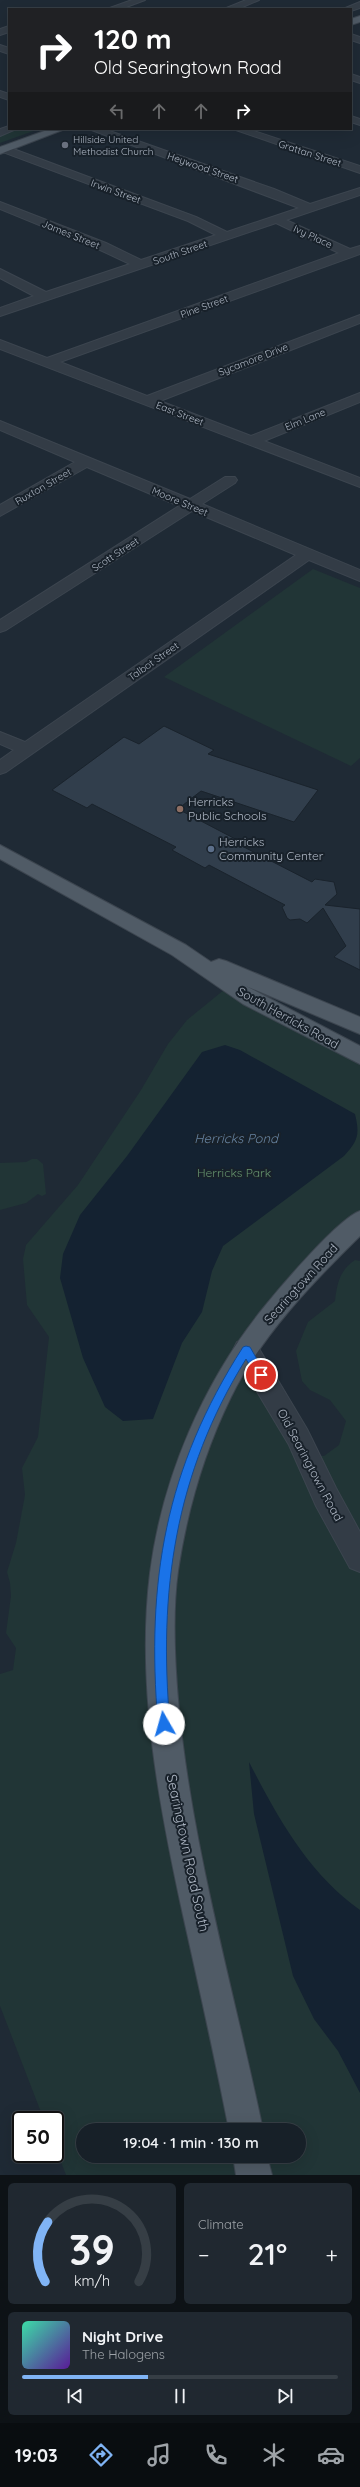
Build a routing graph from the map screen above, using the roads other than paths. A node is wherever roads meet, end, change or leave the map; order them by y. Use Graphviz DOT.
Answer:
graph roads {
  1 [pos="141,0"];
  2 [pos="255,0"];
  3 [pos="115,8"];
  4 [pos="232,8"];
  5 [pos="37,130"];
  6 [pos="57,130"];
  7 [pos="97,130"];
  8 [pos="241,130"];
  9 [pos="1,148"];
  10 [pos="360,170"];
  11 [pos="360,191"];
  12 [pos="0,205"];
  13 [pos="310,208"];
  14 [pos="276,219"];
  15 [pos="227,236"];
  16 [pos="355,252"];
  17 [pos="141,265"];
  18 [pos="0,273"];
  19 [pos="45,297"];
  20 [pos="0,312"];
  21 [pos="360,318"];
  22 [pos="0,344"];
  23 [pos="48,362"];
  24 [pos="360,397"];
  25 [pos="147,401"];
  26 [pos="0,425"];
  27 [pos="251,441"];
  28 [pos="86,461"];
  29 [pos="230,480"];
  30 [pos="360,483"];
  31 [pos="191,505"];
  32 [pos="0,511"];
  33 [pos="307,554"];
  34 [pos="360,576"];
  35 [pos="0,627"];
  36 [pos="0,737"];
  37 [pos="26,750"];
  38 [pos="0,768"];
  39 [pos="2,855"];
  40 [pos="179,950"];
  41 [pos="360,1026"];
  42 [pos="360,1056"];
  43 [pos="360,1221"];
  44 [pos="246,1350"];
  45 [pos="360,1559"];
  46 [pos="245,2123"];
  47 [pos="251,2163"];
  48 [pos="254,2175"];
  1 -- 3 [label="street"];
  2 -- 4 [label="street"];
  5 -- 9 [label="main road"];
  6 -- 9 [label="main road"];
  7 -- 13 [label="street, Heywood Street"];
  8 -- 10 [label="street, Grattan Street"];
  9 -- 15 [label="street, Irwin Street"];
  11 -- 13 [label="street, South Street"];
  12 -- 17 [label="street, James Street"];
  13 -- 14 [label="street, South Street"];
  14 -- 15 [label="street, South Street"];
  14 -- 16 [label="street, Ivy Place"];
  15 -- 17 [label="street, South Street"];
  16 -- 23 [label="street, Pine Street"];
  17 -- 19 [label="street, South Street"];
  18 -- 19 [label="street"];
  19 -- 20 [label="street, South Street"];
  21 -- 25 [label="street, Sycamore Drive"];
  22 -- 23 [label="street, East Street"];
  23 -- 25 [label="street, East Street"];
  24 -- 27 [label="street, Elm Lane"];
  25 -- 27 [label="street, East Street"];
  26 -- 28 [label="street, Moore Street"];
  27 -- 30 [label="street, East Street"];
  28 -- 31 [label="street, Moore Street"];
  28 -- 32 [label="street, Ruxton Street"];
  29 -- 31 [label="street, Scott Street"];
  31 -- 33 [label="street, Moore Street"];
  31 -- 35 [label="street, Scott Street"];
  33 -- 34 [label="street, Moore Street"];
  33 -- 37 [label="street, Talbot Street"];
  36 -- 37 [label="street"];
  37 -- 38 [label="street, Talbot Street"];
  39 -- 40 [label="main road, South Herricks Road"];
  40 -- 41 [label="main road, South Herricks Road"];
  40 -- 42 [label="main road, South Herricks Road"];
  43 -- 44 [label="main road, Searingtown Road"];
  44 -- 45 [label="street, Old Searingtown Road"];
  44 -- 46 [label="main road, Searingtown Road South"];
  47 -- 48 [label="main road"];
}
